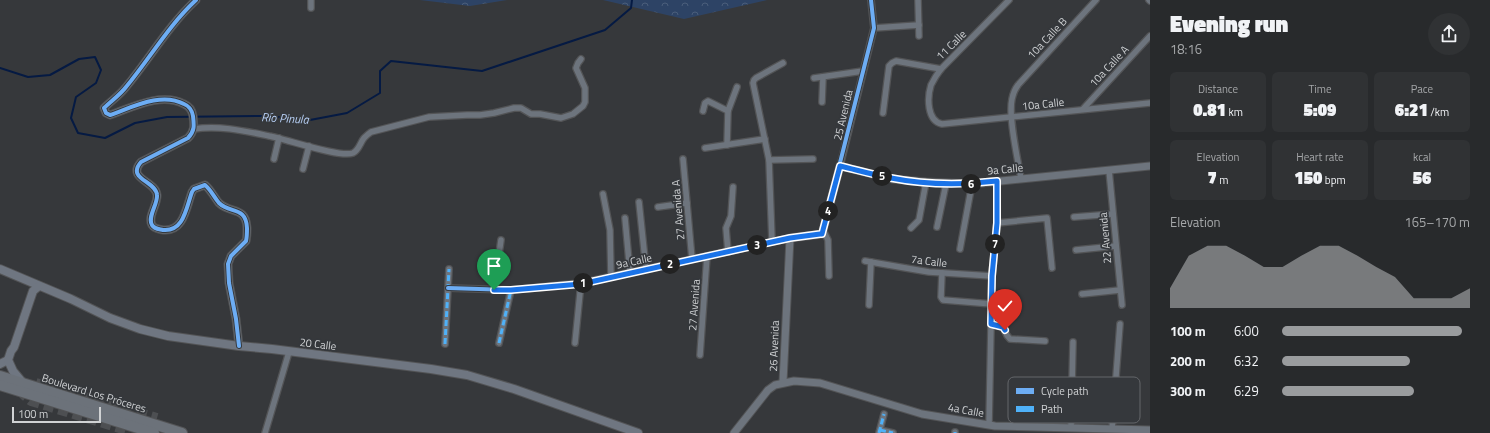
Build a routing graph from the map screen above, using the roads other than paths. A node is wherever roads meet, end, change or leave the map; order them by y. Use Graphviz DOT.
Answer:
graph roads {
  1 [pos="196,0"];
  2 [pos="311,0"];
  3 [pos="871,0"];
  4 [pos="918,0"];
  5 [pos="1009,0"];
  6 [pos="1096,0"];
  7 [pos="310,8"];
  8 [pos="919,25"];
  9 [pos="874,28"];
  10 [pos="919,36"];
  11 [pos="1150,36"];
  12 [pos="581,59"];
  13 [pos="783,64"];
  14 [pos="941,69"];
  15 [pos="863,71"];
  16 [pos="823,77"];
  17 [pos="814,78"];
  18 [pos="737,87"];
  19 [pos="822,102"];
  20 [pos="1150,103"];
  21 [pos="1083,109"];
  22 [pos="703,111"];
  23 [pos="728,112"];
  24 [pos="883,113"];
  25 [pos="1012,117"];
  26 [pos="194,126"];
  27 [pos="279,138"];
  28 [pos="765,139"];
  29 [pos="727,145"];
  30 [pos="309,146"];
  31 [pos="705,148"];
  32 [pos="274,159"];
  33 [pos="683,159"];
  34 [pos="813,159"];
  35 [pos="770,160"];
  36 [pos="840,166"];
  37 [pos="1150,166"];
  38 [pos="303,169"];
  39 [pos="1109,170"];
  40 [pos="1021,179"];
  41 [pos="997,181"];
  42 [pos="926,182"];
  43 [pos="946,184"];
  44 [pos="972,184"];
  45 [pos="733,187"];
  46 [pos="603,194"];
  47 [pos="638,202"];
  48 [pos="687,203"];
  49 [pos="658,207"];
  50 [pos="1113,214"];
  51 [pos="1074,217"];
  52 [pos="625,218"];
  53 [pos="997,223"];
  54 [pos="937,227"];
  55 [pos="911,228"];
  56 [pos="823,232"];
  57 [pos="790,238"];
  58 [pos="501,240"];
  59 [pos="772,242"];
  60 [pos="1116,246"];
  61 [pos="960,249"];
  62 [pos="1076,250"];
  63 [pos="728,252"];
  64 [pos="707,256"];
  65 [pos="692,259"];
  66 [pos="1052,268"];
  67 [pos="0,269"];
  68 [pos="449,269"];
  69 [pos="646,269"];
  70 [pos="630,273"];
  71 [pos="942,273"];
  72 [pos="829,276"];
  73 [pos="992,276"];
  74 [pos="611,277"];
  75 [pos="28,282"];
  76 [pos="581,284"];
  77 [pos="39,286"];
  78 [pos="448,288"];
  79 [pos="494,290"];
  80 [pos="511,290"];
  81 [pos="1120,290"];
  82 [pos="1082,294"];
  83 [pos="992,304"];
  84 [pos="869,305"];
  85 [pos="1122,305"];
  86 [pos="991,324"];
  87 [pos="1120,324"];
  88 [pos="1045,341"];
  89 [pos="499,342"];
  90 [pos="1073,342"];
  91 [pos="575,343"];
  92 [pos="445,344"];
  93 [pos="238,346"];
  94 [pos="11,351"];
  95 [pos="289,352"];
  96 [pos="700,355"];
  97 [pos="8,360"];
  98 [pos="0,364"];
  99 [pos="0,376"];
  100 [pos="1072,377"];
  101 [pos="1116,377"];
  102 [pos="783,382"];
  103 [pos="22,383"];
  104 [pos="0,385"];
  105 [pos="884,414"];
  106 [pos="157,418"];
  107 [pos="1071,423"];
  108 [pos="1112,423"];
  109 [pos="989,425"];
  110 [pos="1071,428"];
  111 [pos="1112,429"];
  112 [pos="1150,430"];
  113 [pos="880,431"];
  114 [pos="1134,431"];
  115 [pos="180,432"];
  116 [pos="154,433"];
  117 [pos="265,433"];
  118 [pos="638,433"];
  119 [pos="734,433"];
  120 [pos="893,433"];
  1 -- 26 [label="street"];
  2 -- 7 [label="street"];
  3 -- 9 [label="street, 25 Avenida"];
  4 -- 8 [label="street"];
  5 -- 14 [label="street, 11 Calle"];
  6 -- 25 [label="street, 10a Calle B"];
  8 -- 9 [label="street"];
  8 -- 10 [label="street"];
  9 -- 15 [label="street, 25 Avenida"];
  11 -- 21 [label="street, 10a Calle A"];
  12 -- 30 [label="street"];
  13 -- 28 [label="street"];
  14 -- 24 [label="street, 11 Calle"];
  14 -- 25 [label="street, 10a Calle"];
  15 -- 16 [label="street"];
  15 -- 36 [label="street, 25 Avenida"];
  16 -- 17 [label="street"];
  16 -- 19 [label="street"];
  18 -- 23 [label="street"];
  20 -- 21 [label="street, 10a Calle"];
  21 -- 25 [label="street, 10a Calle"];
  22 -- 23 [label="street"];
  23 -- 29 [label="street"];
  25 -- 40 [label="street"];
  26 -- 27 [label="street"];
  26 -- 93 [label="street"];
  27 -- 30 [label="street"];
  27 -- 32 [label="street"];
  28 -- 29 [label="street"];
  28 -- 35 [label="street"];
  29 -- 31 [label="street"];
  30 -- 38 [label="street"];
  33 -- 48 [label="street, 27 Avenida A"];
  34 -- 35 [label="street"];
  35 -- 59 [label="street"];
  36 -- 42 [label="street, 9a Calle"];
  36 -- 56 [label="street, 25 Avenida"];
  37 -- 39 [label="street, 9a Calle"];
  39 -- 40 [label="street, 9a Calle"];
  39 -- 50 [label="street, 22 Avenida"];
  40 -- 41 [label="street, 9a Calle"];
  41 -- 44 [label="street, 9a Calle"];
  41 -- 53 [label="street"];
  42 -- 43 [label="street, 9a Calle"];
  42 -- 55 [label="street"];
  43 -- 44 [label="street, 9a Calle"];
  43 -- 54 [label="street"];
  44 -- 61 [label="street"];
  45 -- 63 [label="street"];
  46 -- 74 [label="street"];
  47 -- 69 [label="street"];
  48 -- 49 [label="street"];
  48 -- 65 [label="street, 27 Avenida A"];
  50 -- 51 [label="street"];
  50 -- 60 [label="street, 22 Avenida"];
  52 -- 70 [label="street"];
  53 -- 66 [label="street"];
  53 -- 73 [label="street"];
  56 -- 57 [label="street, 9a Calle"];
  56 -- 72 [label="street"];
  57 -- 59 [label="street, 9a Calle"];
  57 -- 102 [label="street, 26 Avenida"];
  58 -- 79 [label="street"];
  59 -- 63 [label="street, 9a Calle"];
  60 -- 62 [label="street"];
  60 -- 81 [label="street, 22 Avenida"];
  63 -- 64 [label="street, 9a Calle"];
  64 -- 65 [label="street, 9a Calle"];
  64 -- 96 [label="street, 27 Avenida"];
  65 -- 69 [label="street, 9a Calle"];
  67 -- 75 [label="main road, 20 Calle"];
  68 -- 78 [label="street"];
  69 -- 70 [label="street, 9a Calle"];
  70 -- 74 [label="street, 9a Calle"];
  71 -- 73 [label="street, 7a Calle"];
  71 -- 83 [label="street"];
  71 -- 84 [label="street, 7a Calle"];
  73 -- 83 [label="street"];
  74 -- 76 [label="street, 9a Calle"];
  75 -- 77 [label="main road, 20 Calle"];
  75 -- 94 [label="main road"];
  76 -- 80 [label="street, 9a Calle"];
  76 -- 91 [label="street"];
  77 -- 93 [label="main road, 20 Calle"];
  77 -- 94 [label="main road"];
  78 -- 79 [label="street, 9a Calle"];
  78 -- 92 [label="street"];
  79 -- 80 [label="street, 9a Calle"];
  80 -- 89 [label="street"];
  81 -- 82 [label="street"];
  81 -- 85 [label="street, 22 Avenida"];
  83 -- 86 [label="street"];
  86 -- 88 [label="street"];
  86 -- 109 [label="street"];
  87 -- 101 [label="street"];
  90 -- 100 [label="street"];
  93 -- 95 [label="main road, 20 Calle"];
  94 -- 97 [label="main road"];
  95 -- 117 [label="street"];
  95 -- 118 [label="main road, 20 Calle"];
  97 -- 98 [label="main road"];
  97 -- 103 [label="main road"];
  99 -- 103 [label="highway, Boulevard Los Próceres"];
  102 -- 109 [label="street, 4a Calle"];
  102 -- 119 [label="street, 26 Avenida"];
  103 -- 115 [label="highway, Boulevard Los Próceres"];
  104 -- 116 [label="highway, Boulevard Los Próceres"];
  105 -- 113 [label="street"];
  106 -- 115 [label="highway"];
  107 -- 110 [label="street"];
  108 -- 111 [label="street"];
  109 -- 110 [label="street, 4a Calle"];
  110 -- 111 [label="street, 4a Calle"];
  111 -- 114 [label="street, 4a Calle"];
  112 -- 114 [label="street, 4a Calle"];
  113 -- 120 [label="street"];
}
